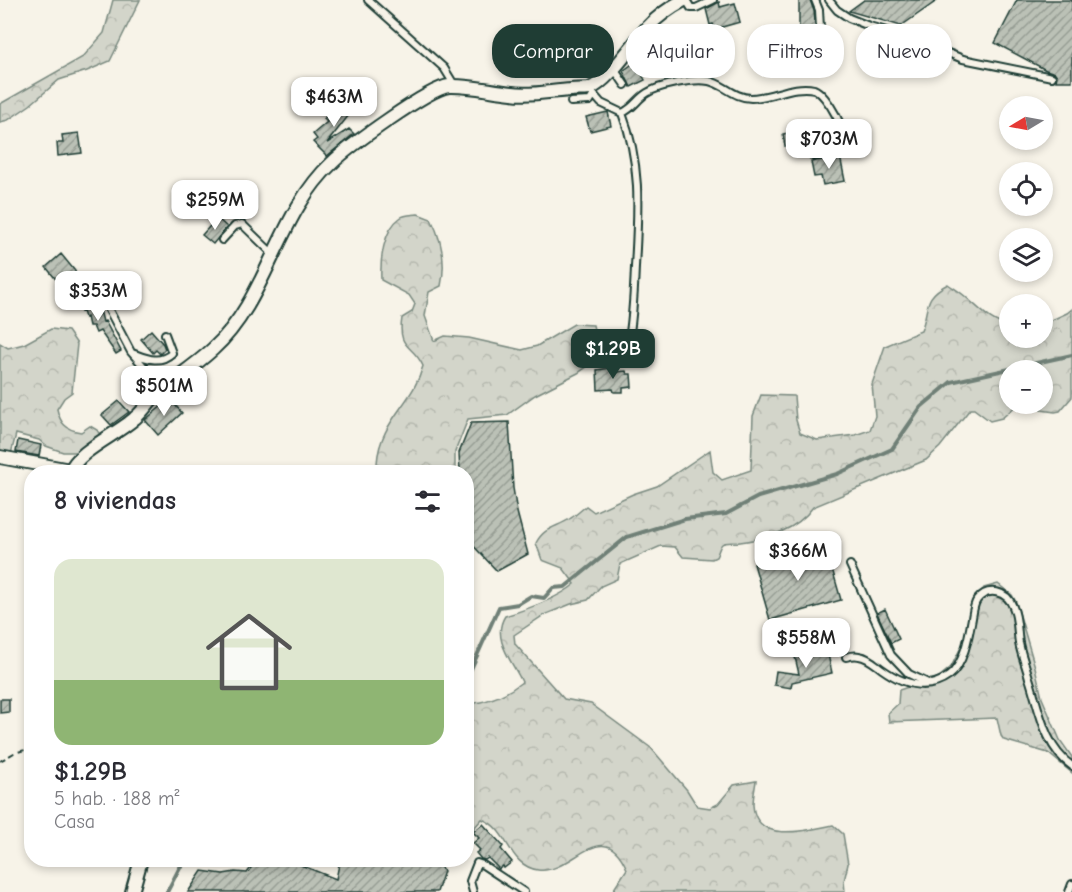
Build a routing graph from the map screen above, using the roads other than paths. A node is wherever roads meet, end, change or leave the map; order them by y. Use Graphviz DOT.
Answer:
graph roads {
  1 [pos="368,0"];
  2 [pos="685,0"];
  3 [pos="713,0"];
  4 [pos="815,0"];
  5 [pos="829,0"];
  6 [pos="820,24"];
  7 [pos="614,68"];
  8 [pos="1052,77"];
  9 [pos="604,78"];
  10 [pos="625,85"];
  11 [pos="455,86"];
  12 [pos="591,92"];
  13 [pos="571,102"];
  14 [pos="622,112"];
  15 [pos="813,156"];
  16 [pos="222,240"];
  17 [pos="274,256"];
  18 [pos="91,293"];
  19 [pos="165,334"];
  20 [pos="628,345"];
  21 [pos="131,352"];
  22 [pos="162,388"];
  23 [pos="0,457"];
  24 [pos="37,465"];
  25 [pos="71,465"];
  26 [pos="850,565"];
  27 [pos="846,657"];
  28 [pos="930,684"];
  29 [pos="1072,766"];
  30 [pos="139,867"];
  31 [pos="1072,884"];
  32 [pos="132,892"];
  33 [pos="473,892"];
  34 [pos="524,892"];
  35 [pos="1069,892"];
  1 -- 11 [label="lane"];
  2 -- 3 [label="lane"];
  2 -- 7 [label="street"];
  4 -- 6 [label="lane"];
  5 -- 8 [label="lane"];
  7 -- 10 [label="lane"];
  9 -- 12 [label="street"];
  11 -- 12 [label="street"];
  11 -- 17 [label="street"];
  12 -- 13 [label="lane"];
  12 -- 14 [label="lane"];
  14 -- 15 [label="lane"];
  14 -- 20 [label="lane"];
  16 -- 17 [label="lane"];
  17 -- 22 [label="street"];
  18 -- 21 [label="lane"];
  19 -- 21 [label="lane"];
  21 -- 22 [label="lane"];
  22 -- 25 [label="street"];
  23 -- 24 [label="street"];
  26 -- 28 [label="lane"];
  27 -- 28 [label="lane"];
  28 -- 29 [label="lane"];
  30 -- 32 [label="street"];
  31 -- 35 [label="lane"];
  33 -- 34 [label="lane"];
}
